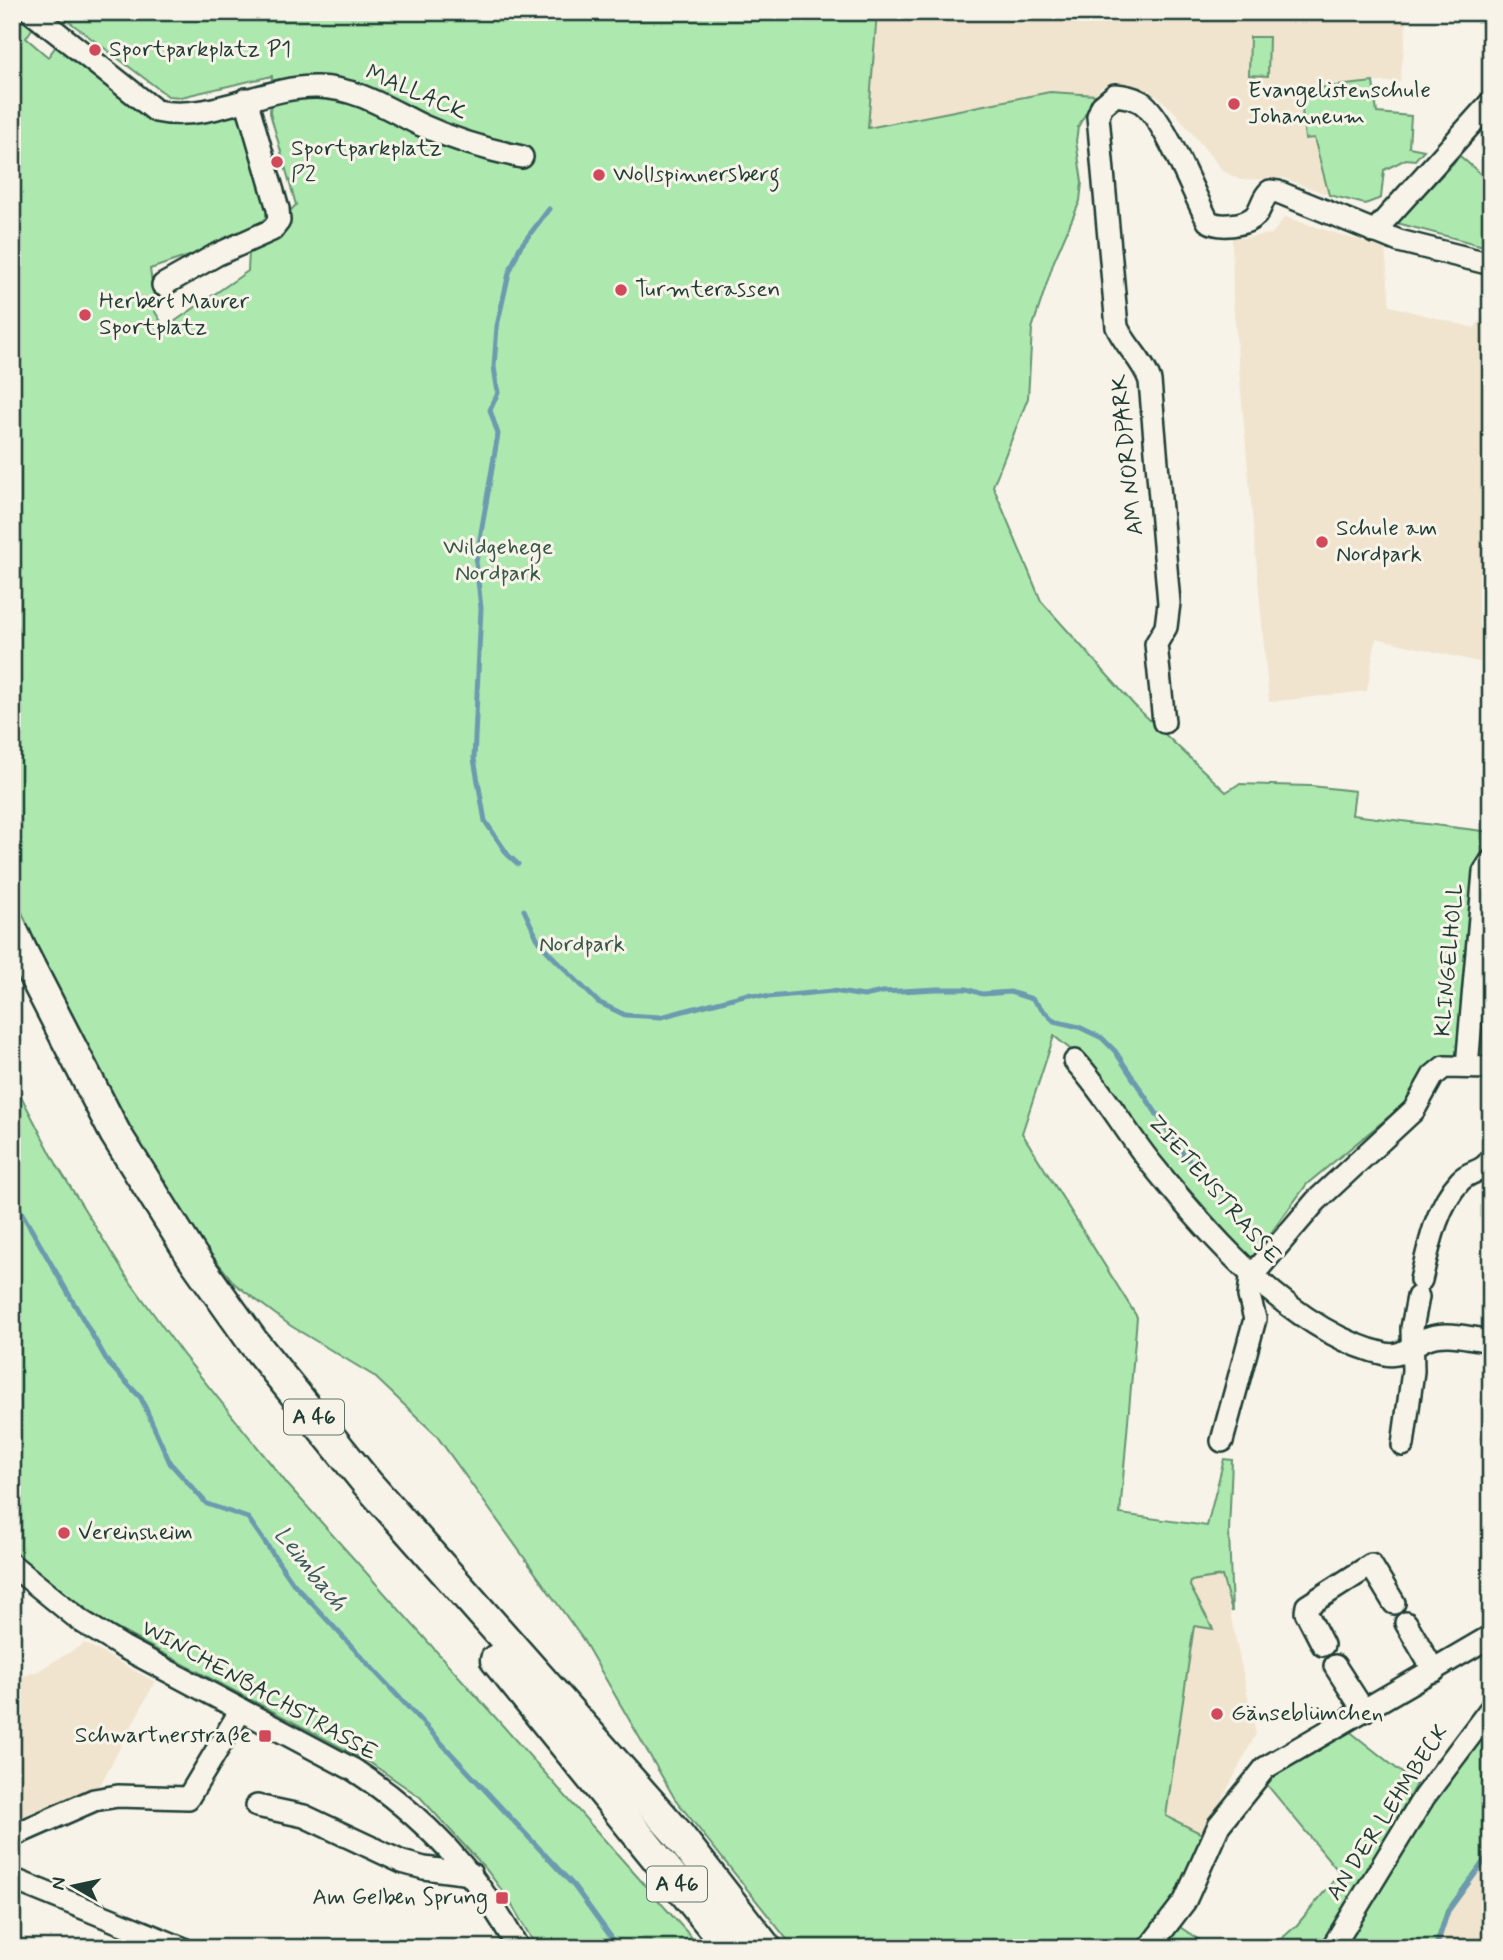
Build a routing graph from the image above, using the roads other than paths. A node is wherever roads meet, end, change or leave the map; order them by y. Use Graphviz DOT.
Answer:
graph roads {
  1 [pos="31,12"];
  2 [pos="246,99"];
  3 [pos="1491,102"];
  4 [pos="523,158"];
  5 [pos="1374,232"];
  6 [pos="1491,264"];
  7 [pos="163,285"];
  8 [pos="1164,722"];
  9 [pos="1491,861"];
  10 [pos="17,946"];
  11 [pos="1075,1061"];
  12 [pos="1467,1066"];
  13 [pos="1491,1068"];
  14 [pos="1491,1159"];
  15 [pos="1251,1277"];
  16 [pos="1491,1341"];
  17 [pos="1413,1347"];
  18 [pos="1222,1441"];
  19 [pos="1403,1445"];
  20 [pos="12,1565"];
  21 [pos="1394,1603"];
  22 [pos="1406,1623"];
  23 [pos="1491,1636"];
  24 [pos="1323,1645"];
  25 [pos="1335,1666"];
  26 [pos="1434,1671"];
  27 [pos="1491,1708"];
  28 [pos="241,1710"];
  29 [pos="1364,1711"];
  30 [pos="257,1806"];
  31 [pos="12,1836"];
  32 [pos="471,1874"];
  33 [pos="12,1879"];
  34 [pos="182,1948"];
  35 [pos="518,1948"];
  36 [pos="730,1948"];
  37 [pos="766,1948"];
  38 [pos="1149,1948"];
  39 [pos="1332,1948"];
  1 -- 2 [label="street, MALLACK"];
  2 -- 4 [label="street, MALLACK"];
  2 -- 7 [label="street"];
  3 -- 5 [label="street"];
  5 -- 6 [label="street"];
  5 -- 8 [label="street, AM NORDPARK"];
  9 -- 12 [label="street, KLINGELHOLL"];
  10 -- 36 [label="highway, A 46"];
  10 -- 37 [label="highway, A 46"];
  11 -- 15 [label="street, ZIETENSTRASSE"];
  12 -- 13 [label="street"];
  12 -- 15 [label="street"];
  14 -- 17 [label="street"];
  15 -- 17 [label="street, ZIETENSTRASSE"];
  15 -- 18 [label="street"];
  16 -- 17 [label="street, ZIETENSTRASSE"];
  17 -- 19 [label="street"];
  20 -- 28 [label="street, WINCHENBACHSTRASSE"];
  21 -- 24 [label="street"];
  22 -- 26 [label="street"];
  23 -- 26 [label="street"];
  25 -- 29 [label="street"];
  26 -- 29 [label="street"];
  27 -- 39 [label="street, AN DER LEHMBECK"];
  28 -- 31 [label="street"];
  28 -- 32 [label="street, WINCHENBACHSTRASSE"];
  29 -- 38 [label="street"];
  30 -- 32 [label="street"];
  32 -- 35 [label="street, WINCHENBACHSTRASSE"];
  33 -- 34 [label="street"];
}
